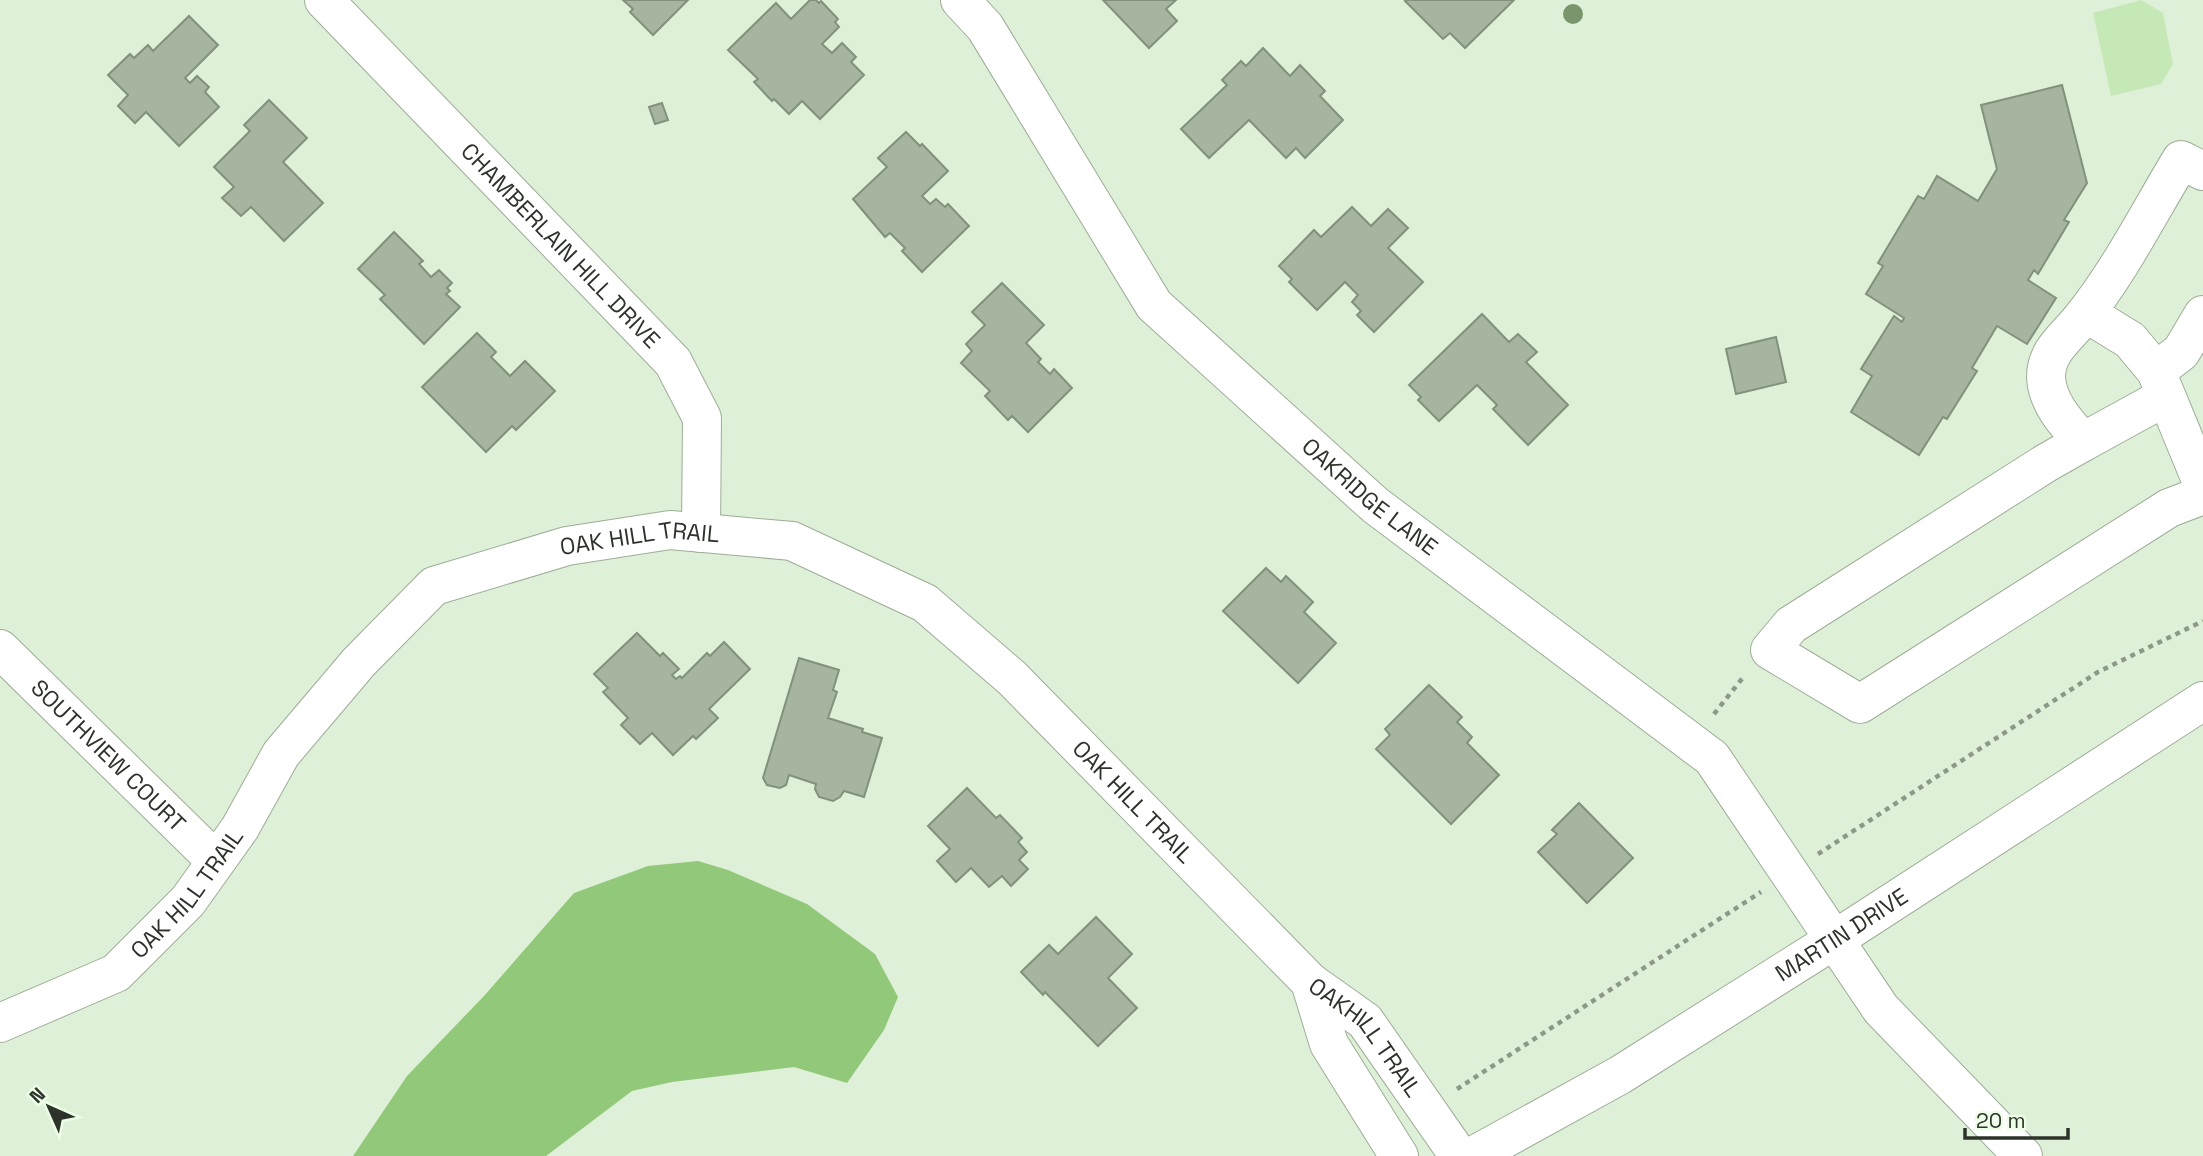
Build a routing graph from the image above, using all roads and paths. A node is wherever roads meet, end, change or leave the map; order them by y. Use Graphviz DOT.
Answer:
graph roads {
  1 [pos="324,0"];
  2 [pos="960,0"];
  3 [pos="2192,165"];
  4 [pos="2086,313"];
  5 [pos="2203,314"];
  6 [pos="2161,384"];
  7 [pos="2083,442"];
  8 [pos="2203,485"];
  9 [pos="2203,495"];
  10 [pos="701,533"];
  11 [pos="0,649"];
  12 [pos="1770,650"];
  13 [pos="2203,701"];
  14 [pos="1693,743"];
  15 [pos="216,861"];
  16 [pos="1834,940"];
  17 [pos="1310,982"];
  18 [pos="0,1023"];
  19 [pos="1399,1156"];
  20 [pos="1459,1156"];
  21 [pos="1473,1156"];
  22 [pos="2022,1156"];
  1 -- 10 [label="street, CHAMBERLAIN HILL DRIVE"];
  2 -- 14 [label="street, OAKRIDGE LANE"];
  3 -- 4 [label="street"];
  4 -- 6 [label="street"];
  4 -- 7 [label="street"];
  5 -- 6 [label="street"];
  6 -- 7 [label="street"];
  6 -- 8 [label="street"];
  7 -- 12 [label="street"];
  9 -- 12 [label="street"];
  10 -- 15 [label="street, OAK HILL TRAIL"];
  10 -- 17 [label="street, OAK HILL TRAIL"];
  11 -- 15 [label="street, SOUTHVIEW COURT"];
  12 -- 14 [label="path"];
  13 -- 16 [label="street, MARTIN DRIVE"];
  14 -- 16 [label="street, OAKRIDGE LANE"];
  15 -- 18 [label="street, OAK HILL TRAIL"];
  16 -- 21 [label="street, MARTIN DRIVE"];
  16 -- 22 [label="street, OAKRIDGE LANE"];
  17 -- 19 [label="street, OAKHILL TRAIL"];
  17 -- 20 [label="street, OAKHILL TRAIL"];
}
